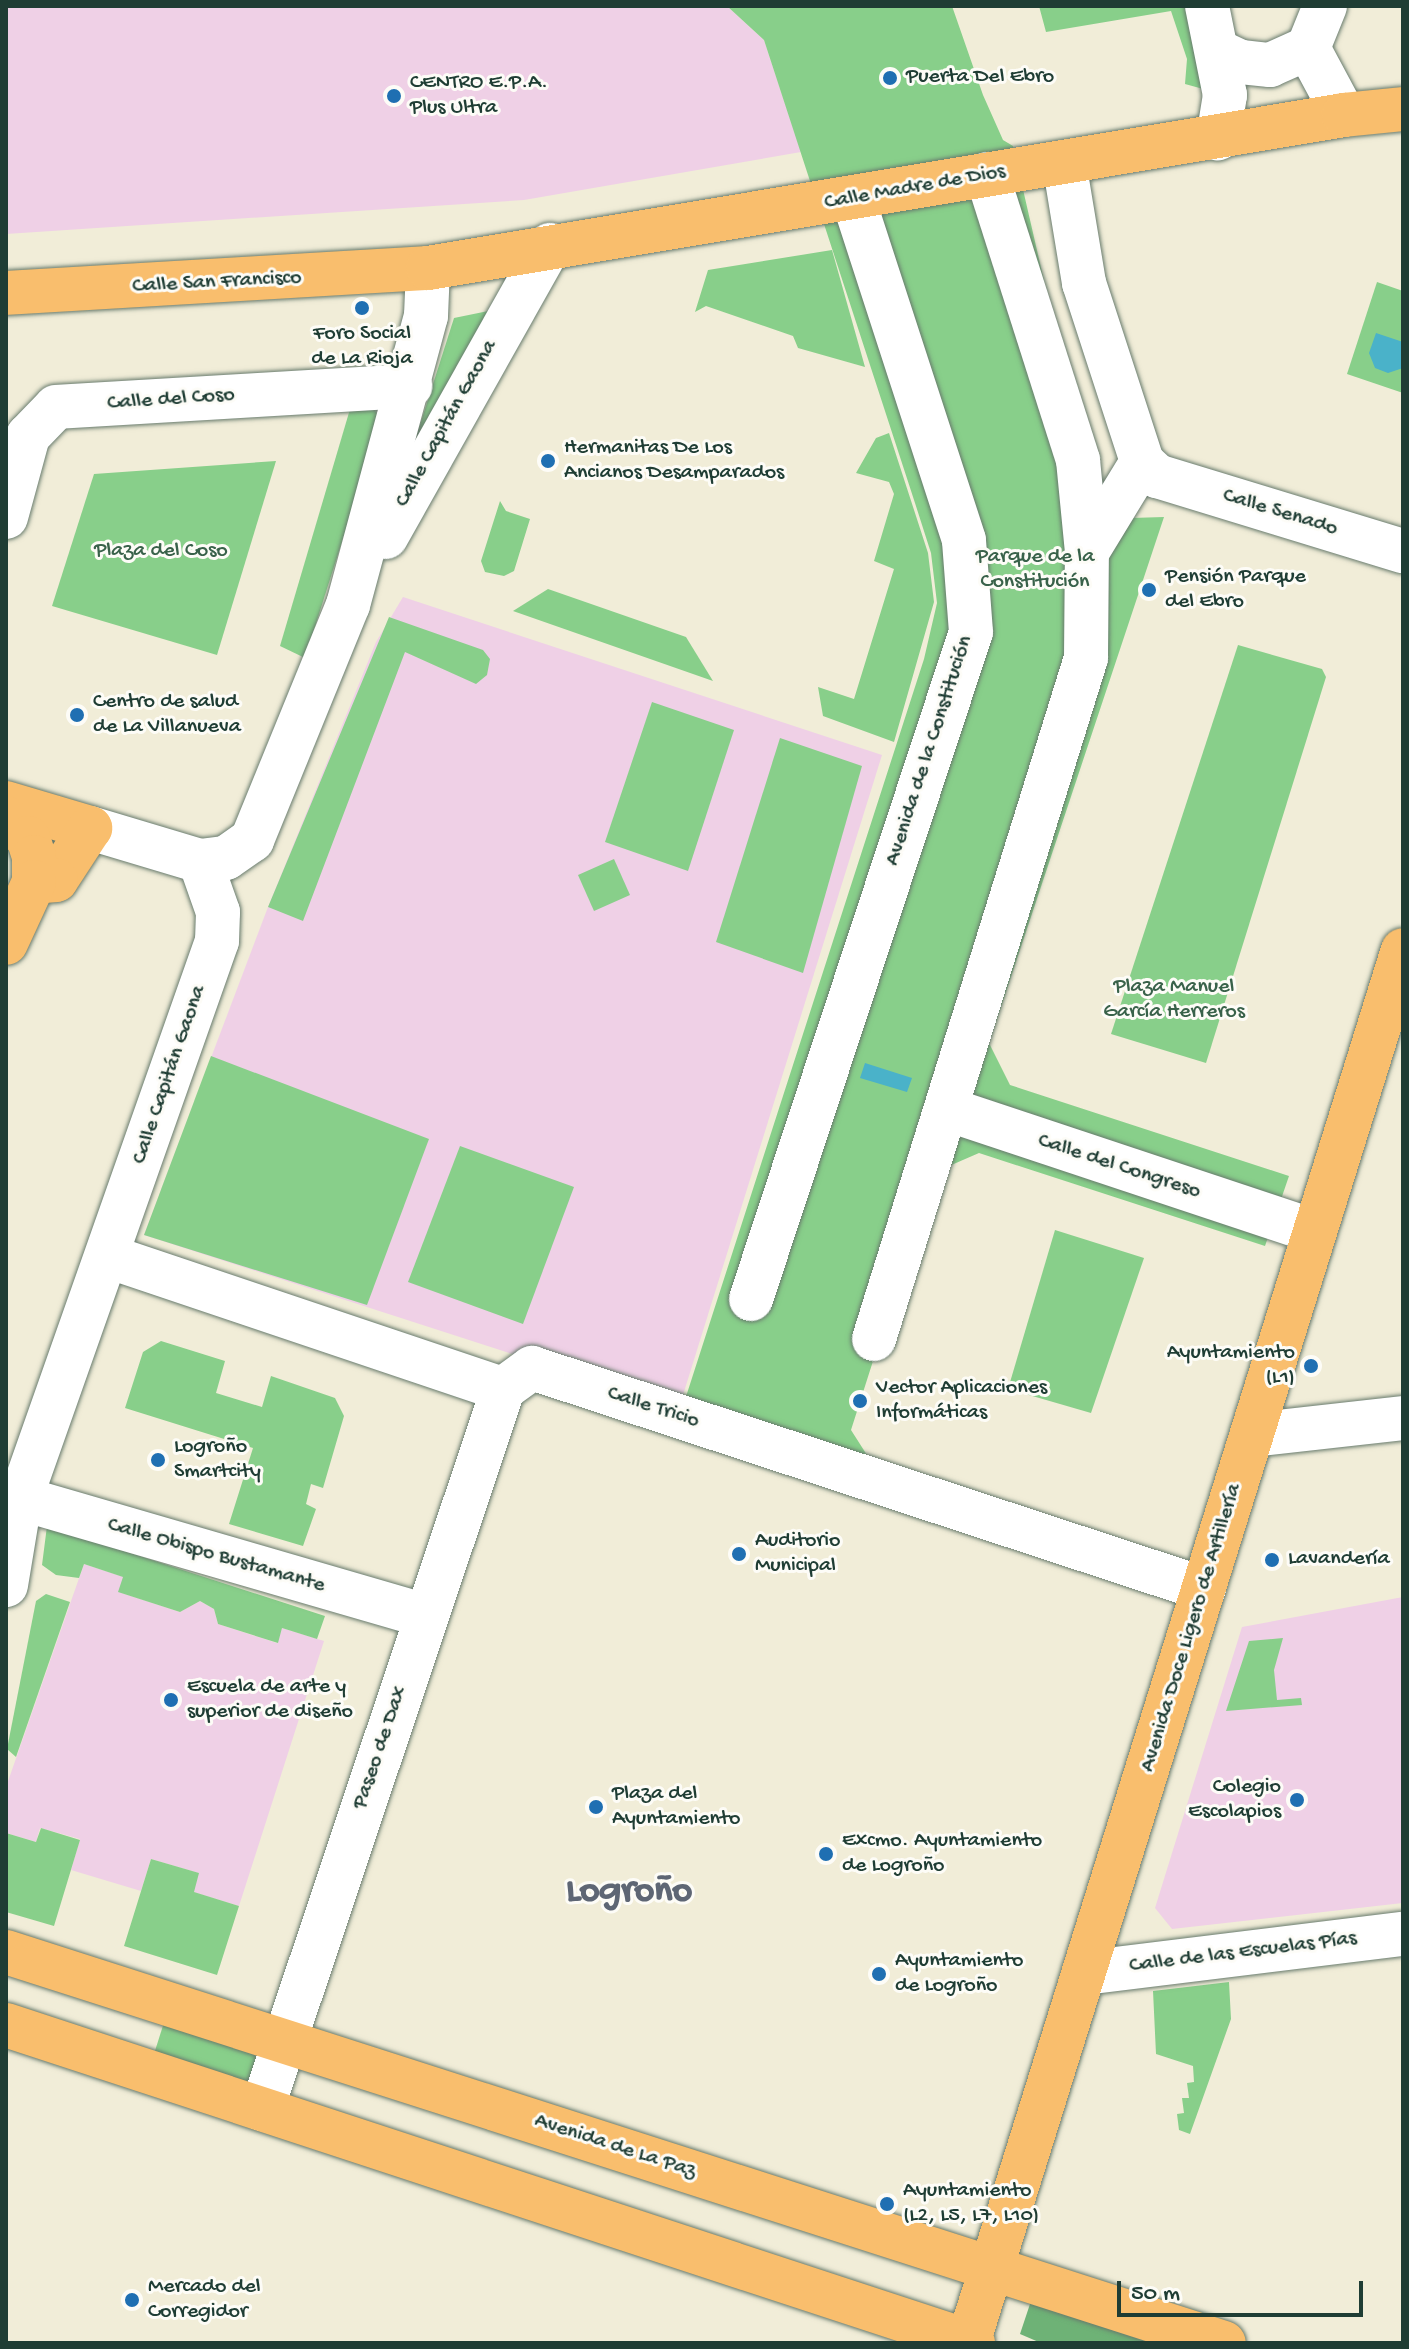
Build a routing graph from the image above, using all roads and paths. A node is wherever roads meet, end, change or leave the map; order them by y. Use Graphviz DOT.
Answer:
graph roads {
  1 [pos="1207,6"];
  2 [pos="1325,6"];
  3 [pos="1308,48"];
  4 [pos="1217,51"];
  5 [pos="1403,109"];
  6 [pos="1344,115"];
  7 [pos="1218,138"];
  8 [pos="1064,162"];
  9 [pos="987,174"];
  10 [pos="853,199"];
  11 [pos="550,245"];
  12 [pos="428,268"];
  13 [pos="6,293"];
  14 [pos="410,386"];
  15 [pos="1150,469"];
  16 [pos="6,517"];
  17 [pos="1403,551"];
  18 [pos="1087,552"];
  19 [pos="348,605"];
  20 [pos="6,803"];
  21 [pos="6,818"];
  22 [pos="90,828"];
  23 [pos="200,861"];
  24 [pos="16,915"];
  25 [pos="1403,950"];
  26 [pos="947,1109"];
  27 [pos="1292,1224"];
  28 [pos="107,1256"];
  29 [pos="751,1299"];
  30 [pos="874,1339"];
  31 [pos="503,1389"];
  32 [pos="1403,1418"];
  33 [pos="1252,1435"];
  34 [pos="13,1497"];
  35 [pos="6,1585"];
  36 [pos="1204,1589"];
  37 [pos="426,1616"];
  38 [pos="1403,1934"];
  39 [pos="6,1952"];
  40 [pos="1084,1973"];
  41 [pos="6,2025"];
  42 [pos="283,2040"];
  43 [pos="262,2109"];
  44 [pos="976,2320"];
  45 [pos="1224,2343"];
  1 -- 4 [label="street"];
  2 -- 3 [label="street"];
  3 -- 4 [label="street"];
  3 -- 6 [label="street"];
  4 -- 7 [label="street"];
  5 -- 6 [label="main road, Calle Madre de Dios"];
  6 -- 7 [label="main road, Calle Madre de Dios"];
  7 -- 8 [label="main road, Calle Madre de Dios"];
  8 -- 9 [label="main road, Calle Madre de Dios"];
  8 -- 15 [label="street"];
  9 -- 10 [label="main road, Calle Madre de Dios"];
  9 -- 18 [label="street"];
  10 -- 11 [label="main road, Calle Madre de Dios"];
  10 -- 29 [label="street, Avenida de la Constitución"];
  11 -- 12 [label="main road, Calle Madre de Dios"];
  11 -- 19 [label="street, Calle Capitán Gaona"];
  12 -- 13 [label="main road, Calle San Francisco"];
  12 -- 14 [label="street, Calle Capitán Gaona"];
  14 -- 16 [label="street, Calle del Coso"];
  14 -- 19 [label="street, Calle Capitán Gaona"];
  15 -- 17 [label="street, Calle Senado"];
  15 -- 18 [label="street"];
  18 -- 26 [label="street"];
  19 -- 23 [label="street, Calle Capitán Gaona"];
  20 -- 22 [label="main road"];
  21 -- 24 [label="main road"];
  22 -- 23 [label="street"];
  22 -- 24 [label="main road"];
  23 -- 28 [label="street, Calle Capitán Gaona"];
  25 -- 33 [label="main road, Avenida Doce Ligero de Artillería"];
  26 -- 27 [label="street, Calle del Congreso"];
  26 -- 30 [label="street"];
  28 -- 31 [label="street"];
  28 -- 34 [label="street, Calle Capitán Gaona"];
  31 -- 36 [label="street, Calle Tricio"];
  31 -- 37 [label="street, Paseo de Dax"];
  32 -- 33 [label="street"];
  33 -- 36 [label="main road, Avenida Doce Ligero de Artillería"];
  34 -- 35 [label="street, Calle Capitán Gaona"];
  34 -- 37 [label="street, Calle Obispo Bustamante"];
  36 -- 40 [label="main road, Avenida Doce Ligero de Artillería"];
  37 -- 42 [label="street, Paseo de Dax"];
  38 -- 40 [label="street, Calle de las Escuelas Pías"];
  39 -- 42 [label="main road, Avenida de La Paz"];
  40 -- 44 [label="main road, Avenida Doce Ligero de Artillería"];
  41 -- 43 [label="main road, Avenida de La Paz"];
  42 -- 43 [label="street, Paseo de Dax"];
  42 -- 44 [label="main road, Avenida de La Paz"];
  43 -- 44 [label="main road, Avenida de La Paz"];
  44 -- 45 [label="main road, Avenida de La Paz"];
}
